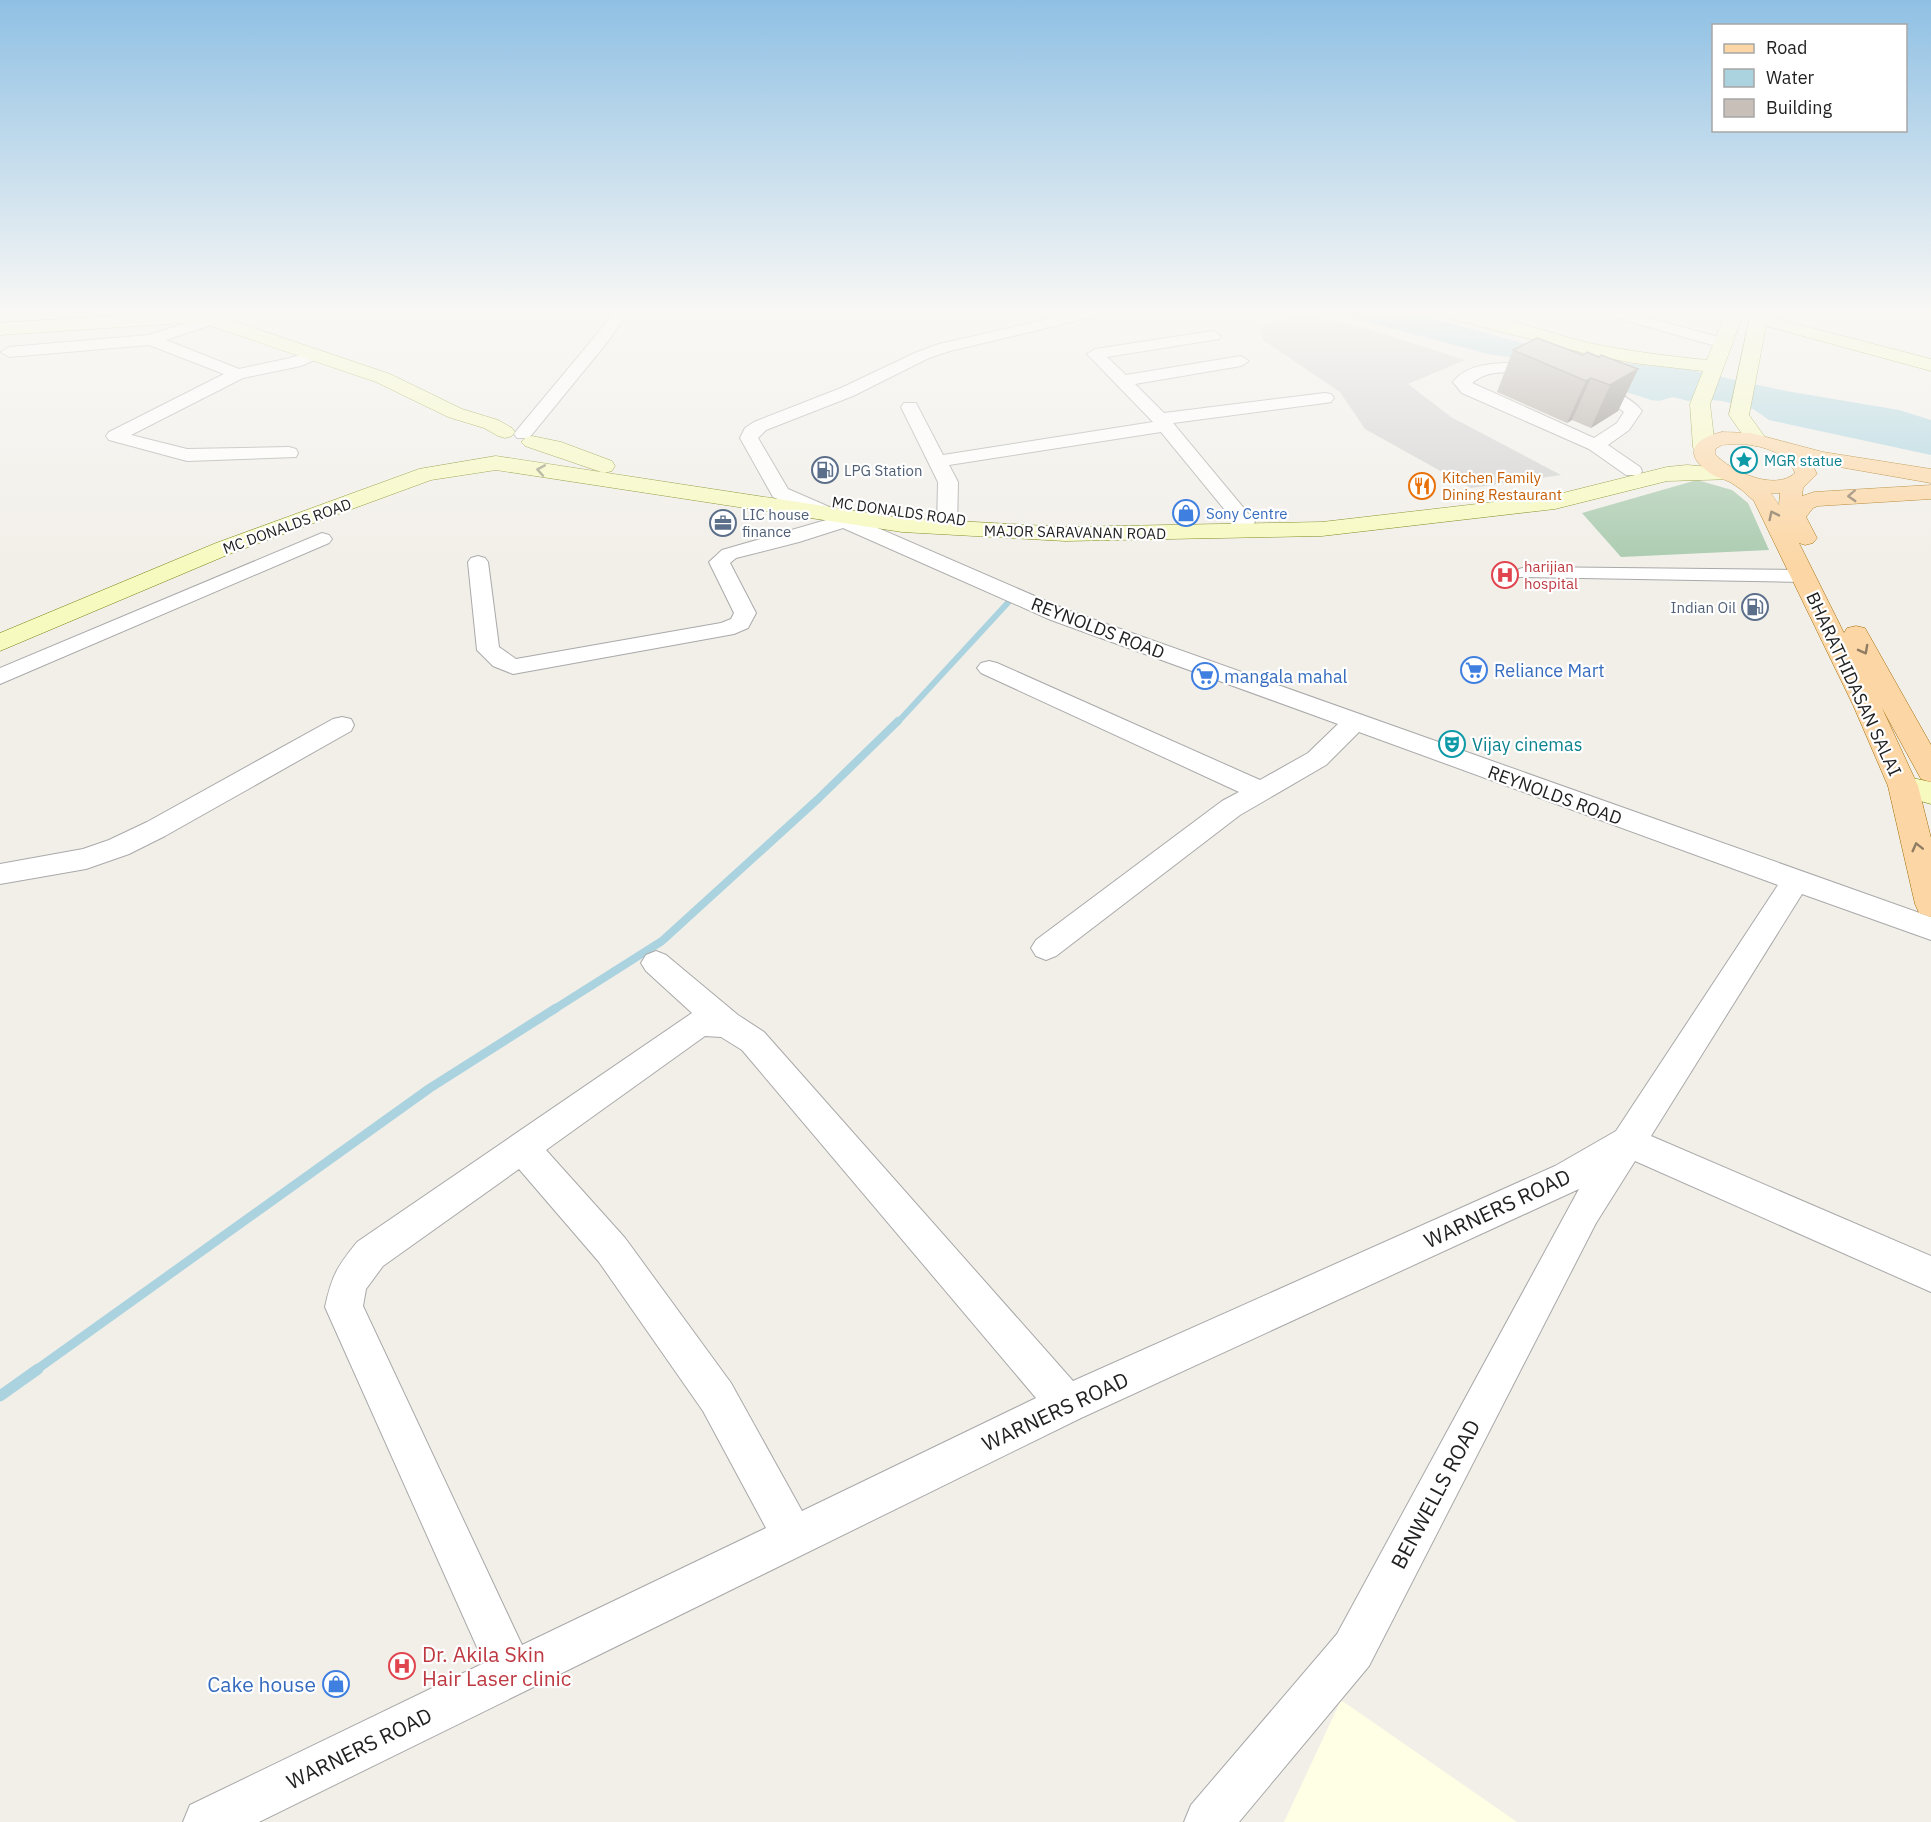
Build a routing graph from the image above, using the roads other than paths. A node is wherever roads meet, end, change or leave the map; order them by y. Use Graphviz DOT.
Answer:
graph roads {
  1 [pos="192,397"];
  2 [pos="422,397"];
  3 [pos="553,397"];
  4 [pos="834,397"];
  5 [pos="1137,397"];
  6 [pos="1486,397"];
  7 [pos="1612,397"];
  8 [pos="1702,397"];
  9 [pos="1742,397"];
  10 [pos="1325,398"];
  11 [pos="910,407"];
  12 [pos="455,413"];
  13 [pos="1162,423"];
  14 [pos="520,436"];
  15 [pos="1764,442"];
  16 [pos="1595,445"];
  17 [pos="290,453"];
  18 [pos="938,461"];
  19 [pos="496,463"];
  20 [pos="1717,466"];
  21 [pos="589,471"];
  22 [pos="1633,471"];
  23 [pos="427,474"];
  24 [pos="1931,476"];
  25 [pos="1798,481"];
  26 [pos="1931,489"];
  27 [pos="780,493"];
  28 [pos="820,511"];
  29 [pos="1794,518"];
  30 [pos="844,521"];
  31 [pos="1245,522"];
  32 [pos="948,525"];
  33 [pos="322,539"];
  34 [pos="478,562"];
  35 [pos="1526,573"];
  36 [pos="1803,576"];
  37 [pos="0,644"];
  38 [pos="989,668"];
  39 [pos="0,677"];
  40 [pos="1355,722"];
  41 [pos="342,725"];
  42 [pos="1931,772"];
  43 [pos="1917,789"];
  44 [pos="1261,791"];
  45 [pos="0,874"];
  46 [pos="1795,882"];
  47 [pos="1931,904"];
  48 [pos="1931,929"];
  49 [pos="1046,948"];
  50 [pos="656,963"];
  51 [pos="727,1024"];
  52 [pos="1628,1142"];
  53 [pos="522,1147"];
  54 [pos="1931,1274"];
  55 [pos="1067,1404"];
  56 [pos="793,1536"];
  57 [pos="512,1674"];
  58 [pos="207,1822"];
  59 [pos="1208,1822"];
  1 -- 17 [label="street"];
  2 -- 12 [label="main road"];
  3 -- 14 [label="street"];
  4 -- 27 [label="street"];
  5 -- 13 [label="street"];
  6 -- 16 [label="street"];
  7 -- 16 [label="street"];
  8 -- 20 [label="main road"];
  9 -- 15 [label="main road"];
  10 -- 13 [label="street"];
  11 -- 18 [label="street"];
  12 -- 14 [label="main road"];
  12 -- 23 [label="main road"];
  13 -- 18 [label="street"];
  13 -- 31 [label="street"];
  14 -- 19 [label="main road"];
  14 -- 19 [label="main road"];
  14 -- 21 [label="main road"];
  15 -- 20 [label="main road"];
  15 -- 24 [label="main road"];
  15 -- 25 [label="main road"];
  16 -- 22 [label="street"];
  18 -- 32 [label="street"];
  21 -- 19 [label="main road, MC DONALDS ROAD, one-way"];
  19 -- 23 [label="main road, MC DONALDS ROAD"];
  20 -- 22 [label="main road"];
  20 -- 25 [label="main road"];
  20 -- 32 [label="main road, MAJOR SARAVANAN ROAD"];
  36 -- 20 [label="main road, BHARATHIDASAN SALAI, one-way"];
  21 -- 27 [label="main road, MC DONALDS ROAD"];
  21 -- 28 [label="main road, MAJOR SARAVANAN ROAD"];
  22 -- 31 [label="main road"];
  23 -- 37 [label="main road, MC DONALDS ROAD"];
  25 -- 26 [label="main road"];
  25 -- 29 [label="main road, BHARATHIDASAN SALAI"];
  26 -- 29 [label="main road, one-way"];
  27 -- 28 [label="street, REYNOLDS ROAD"];
  27 -- 32 [label="main road, MC DONALDS ROAD"];
  28 -- 30 [label="street, REYNOLDS ROAD"];
  28 -- 32 [label="main road, MAJOR SARAVANAN ROAD"];
  29 -- 42 [label="main road, BHARATHIDASAN SALAI, one-way"];
  30 -- 34 [label="street"];
  30 -- 40 [label="street, REYNOLDS ROAD"];
  31 -- 32 [label="main road, MC DONALDS ROAD"];
  33 -- 39 [label="street"];
  35 -- 36 [label="street"];
  36 -- 43 [label="main road, BHARATHIDASAN SALAI"];
  38 -- 44 [label="street"];
  40 -- 44 [label="street"];
  40 -- 46 [label="street, REYNOLDS ROAD"];
  41 -- 45 [label="street"];
  47 -- 43 [label="main road, BHARATHIDASAN SALAI, one-way"];
  44 -- 49 [label="street"];
  46 -- 48 [label="street, REYNOLDS ROAD"];
  46 -- 52 [label="street, WARNERS ROAD"];
  50 -- 51 [label="street"];
  51 -- 53 [label="street"];
  51 -- 55 [label="street"];
  52 -- 54 [label="street"];
  52 -- 55 [label="street, WARNERS ROAD"];
  52 -- 59 [label="street, BENWELLS ROAD"];
  53 -- 56 [label="street"];
  53 -- 57 [label="street"];
  55 -- 56 [label="street, WARNERS ROAD"];
  56 -- 57 [label="street, WARNERS ROAD"];
  57 -- 58 [label="street, WARNERS ROAD"];
}
